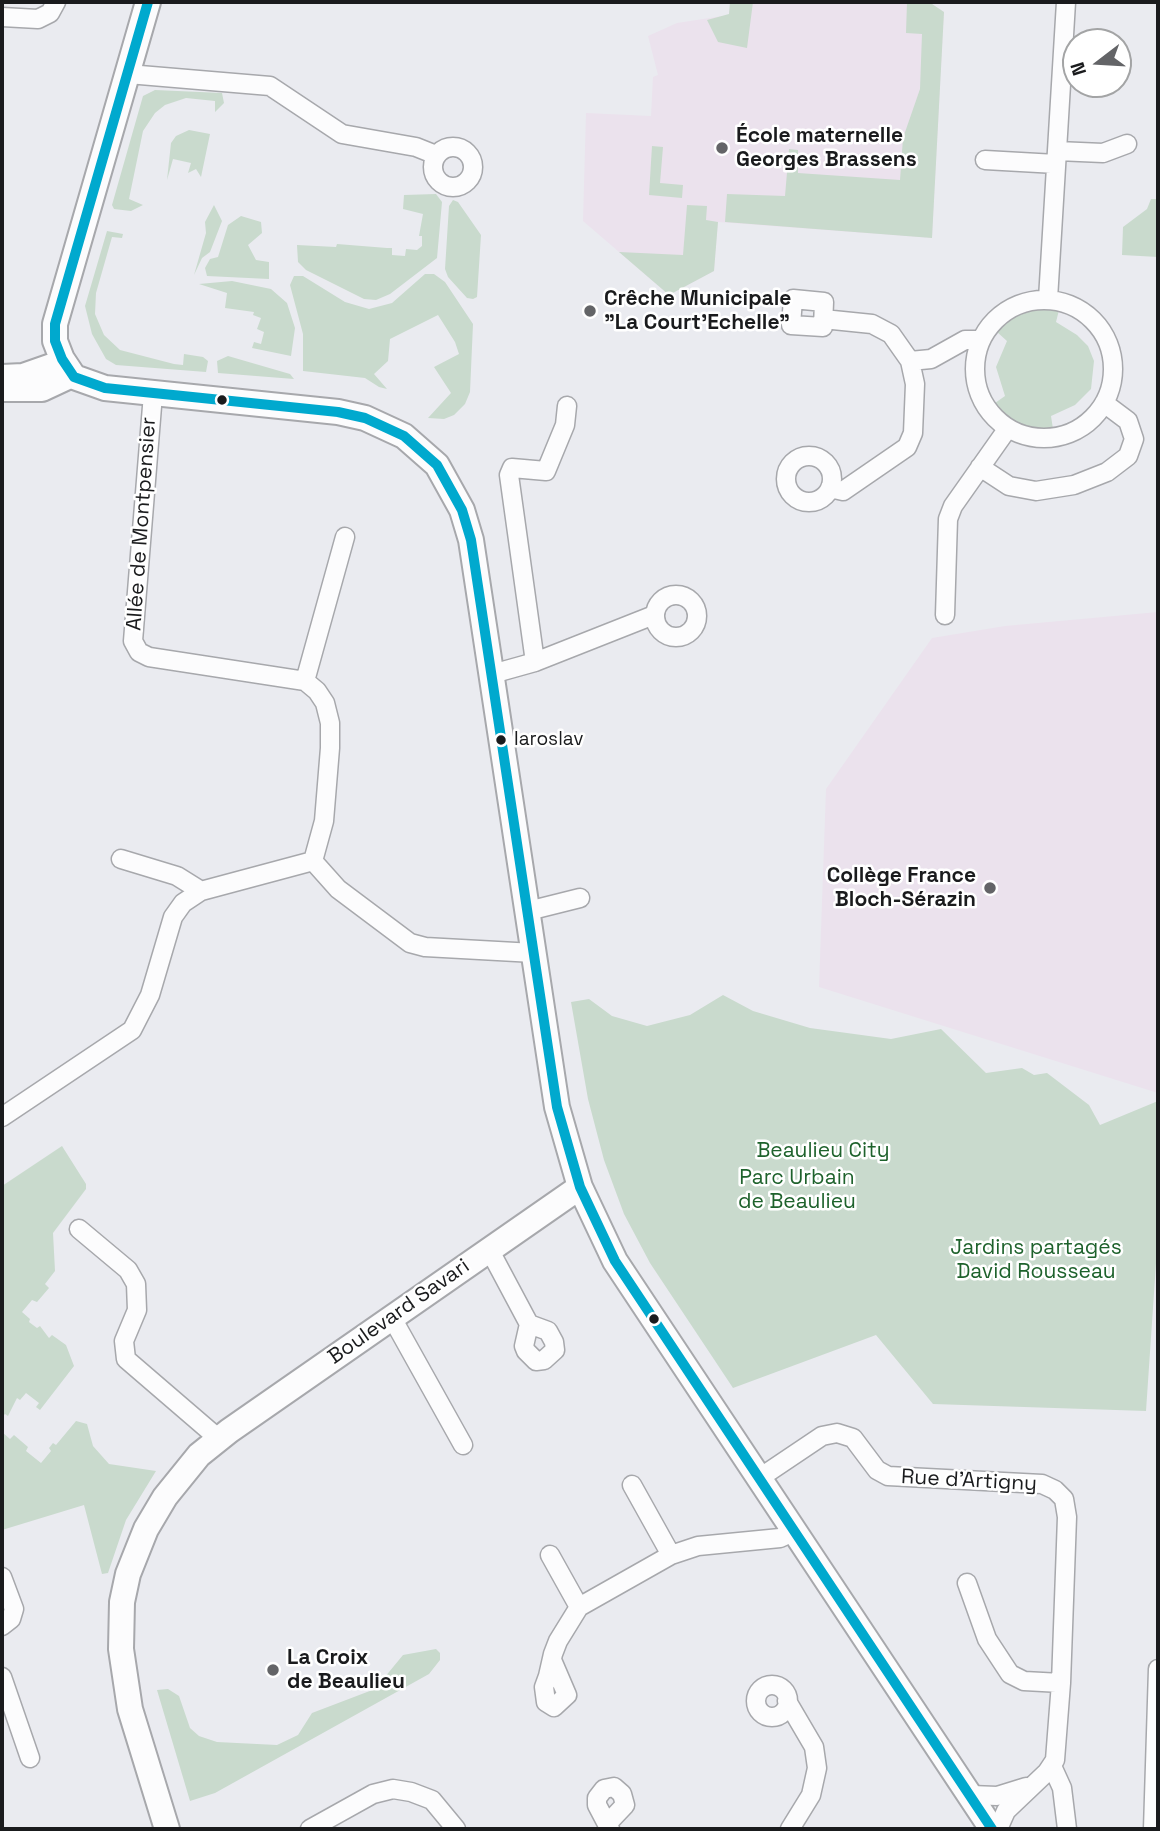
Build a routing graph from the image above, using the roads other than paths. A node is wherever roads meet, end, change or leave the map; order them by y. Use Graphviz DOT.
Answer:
graph roads {
  1 [pos="56,2"];
  2 [pos="148,2"];
  3 [pos="1066,2"];
  4 [pos="2,17"];
  5 [pos="128,74"];
  6 [pos="1127,144"];
  7 [pos="436,155"];
  8 [pos="1056,157"];
  9 [pos="985,160"];
  10 [pos="1048,299"];
  11 [pos="823,318"];
  12 [pos="981,340"];
  13 [pos="910,361"];
  14 [pos="67,368"];
  15 [pos="2,377"];
  16 [pos="2,388"];
  17 [pos="153,394"];
  18 [pos="1104,403"];
  19 [pos="567,406"];
  20 [pos="1008,428"];
  21 [pos="980,467"];
  22 [pos="830,488"];
  23 [pos="345,537"];
  24 [pos="654,615"];
  25 [pos="945,615"];
  26 [pos="535,662"];
  27 [pos="492,674"];
  28 [pos="305,681"];
  29 [pos="121,859"];
  30 [pos="313,861"];
  31 [pos="201,891"];
  32 [pos="580,898"];
  33 [pos="528,911"];
  34 [pos="534,953"];
  35 [pos="2,1117"];
  36 [pos="580,1187"];
  37 [pos="79,1229"];
  38 [pos="489,1249"];
  39 [pos="391,1316"];
  40 [pos="529,1324"];
  41 [pos="219,1439"];
  42 [pos="463,1445"];
  43 [pos="758,1479"];
  44 [pos="632,1485"];
  45 [pos="793,1532"];
  46 [pos="550,1555"];
  47 [pos="671,1555"];
  48 [pos="2,1577"];
  49 [pos="967,1583"];
  50 [pos="579,1607"];
  51 [pos="2,1626"];
  52 [pos="552,1660"];
  53 [pos="1158,1669"];
  54 [pos="2,1677"];
  55 [pos="1061,1683"];
  56 [pos="787,1701"];
  57 [pos="30,1758"];
  58 [pos="1052,1766"];
  59 [pos="1035,1783"];
  60 [pos="971,1795"];
  61 [pos="167,1829"];
  62 [pos="310,1829"];
  63 [pos="456,1829"];
  64 [pos="790,1829"];
  65 [pos="992,1829"];
  66 [pos="998,1829"];
  67 [pos="1067,1829"];
  68 [pos="1153,1829"];
  1 -- 4 [label="street"];
  2 -- 5 [label="street"];
  3 -- 8 [label="street"];
  5 -- 7 [label="street"];
  5 -- 14 [label="street"];
  6 -- 8 [label="street"];
  8 -- 9 [label="street"];
  8 -- 10 [label="street"];
  10 -- 12 [label="street"];
  10 -- 18 [label="street"];
  11 -- 13 [label="street"];
  12 -- 13 [label="street"];
  12 -- 20 [label="street"];
  13 -- 22 [label="street"];
  14 -- 15 [label="street"];
  14 -- 16 [label="street"];
  14 -- 17 [label="street"];
  17 -- 27 [label="street"];
  17 -- 28 [label="street, Allée de Montpensier"];
  18 -- 20 [label="street"];
  18 -- 21 [label="street"];
  19 -- 26 [label="street"];
  20 -- 21 [label="street"];
  21 -- 25 [label="street"];
  23 -- 28 [label="street"];
  24 -- 26 [label="street"];
  26 -- 27 [label="street"];
  27 -- 33 [label="street"];
  28 -- 30 [label="street"];
  29 -- 31 [label="street"];
  30 -- 31 [label="street"];
  30 -- 34 [label="street"];
  31 -- 35 [label="street"];
  32 -- 33 [label="street"];
  33 -- 34 [label="street"];
  34 -- 36 [label="street"];
  36 -- 38 [label="street, Boulevard Savari"];
  36 -- 43 [label="street"];
  37 -- 41 [label="street"];
  38 -- 39 [label="street, Boulevard Savari"];
  38 -- 40 [label="street"];
  39 -- 41 [label="street, Boulevard Savari"];
  39 -- 42 [label="street"];
  41 -- 61 [label="street, Boulevard Savari"];
  43 -- 45 [label="street"];
  43 -- 55 [label="street, Rue d'Artigny"];
  44 -- 47 [label="street"];
  45 -- 47 [label="street"];
  45 -- 60 [label="street"];
  46 -- 50 [label="street"];
  47 -- 50 [label="street"];
  48 -- 51 [label="street"];
  49 -- 55 [label="street"];
  50 -- 52 [label="street"];
  53 -- 68 [label="street"];
  54 -- 57 [label="street"];
  55 -- 58 [label="street, Rue d'Artigny"];
  56 -- 64 [label="street"];
  58 -- 59 [label="street"];
  58 -- 67 [label="street"];
  59 -- 60 [label="street"];
  59 -- 66 [label="street"];
  60 -- 65 [label="street"];
  62 -- 63 [label="street"];
}
